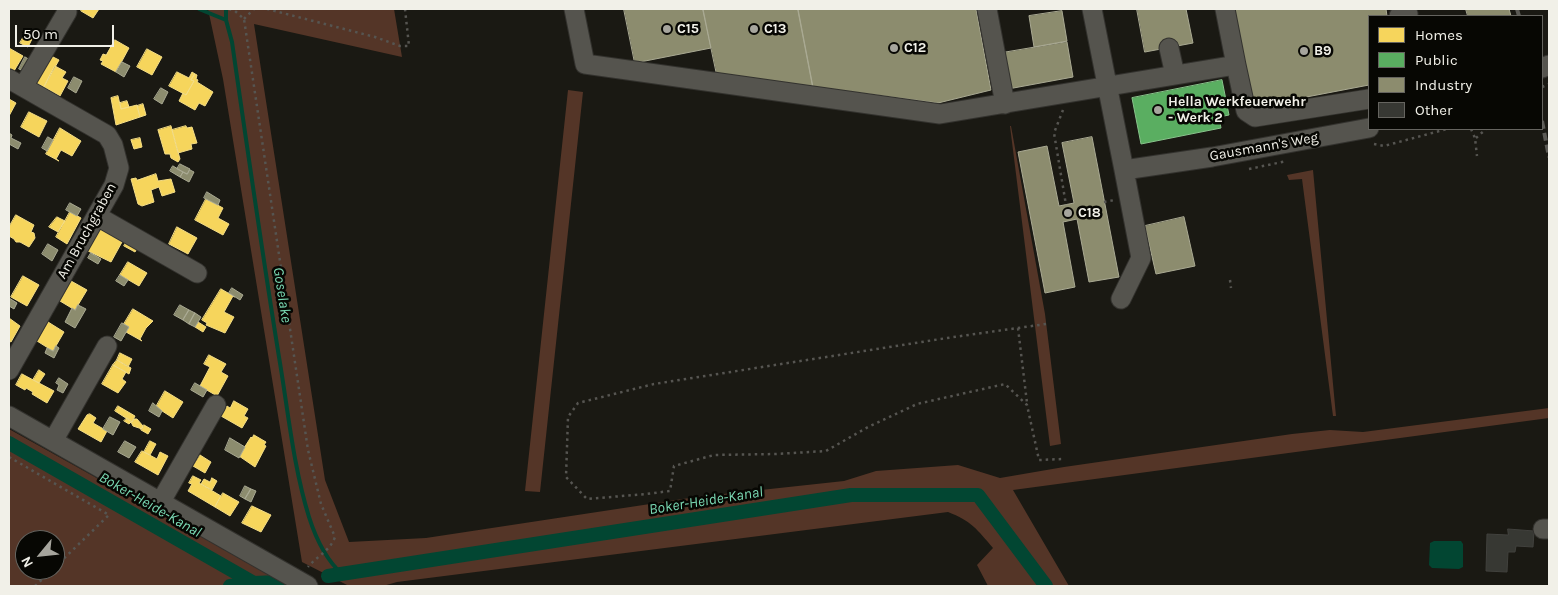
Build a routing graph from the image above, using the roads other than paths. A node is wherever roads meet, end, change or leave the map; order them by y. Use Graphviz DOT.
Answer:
graph roads {
  1 [pos="574,9"];
  2 [pos="987,9"];
  3 [pos="1092,9"];
  4 [pos="1225,9"];
  5 [pos="67,12"];
  6 [pos="1169,48"];
  7 [pos="1236,65"];
  8 [pos="1174,75"];
  9 [pos="16,83"];
  10 [pos="1108,86"];
  11 [pos="1368,99"];
  12 [pos="1005,104"];
  13 [pos="1367,137"];
  14 [pos="1124,170"];
  15 [pos="97,216"];
  16 [pos="197,273"];
  17 [pos="1121,299"];
  18 [pos="107,346"];
  19 [pos="9,370"];
  20 [pos="216,405"];
  21 [pos="9,416"];
  22 [pos="53,441"];
  23 [pos="160,503"];
  24 [pos="308,586"];
  1 -- 12 [label="street"];
  2 -- 12 [label="street"];
  3 -- 10 [label="street"];
  4 -- 7 [label="street"];
  5 -- 9 [label="street"];
  6 -- 8 [label="street"];
  7 -- 8 [label="street"];
  7 -- 11 [label="street"];
  8 -- 10 [label="street"];
  9 -- 15 [label="street, Am Bruchgraben"];
  10 -- 12 [label="street"];
  10 -- 14 [label="street"];
  13 -- 14 [label="street, Gausmann's Weg"];
  14 -- 17 [label="street"];
  15 -- 16 [label="street"];
  15 -- 19 [label="street, Am Bruchgraben"];
  18 -- 22 [label="street"];
  20 -- 23 [label="street"];
  21 -- 22 [label="street"];
  22 -- 23 [label="street"];
  23 -- 24 [label="street"];
}
